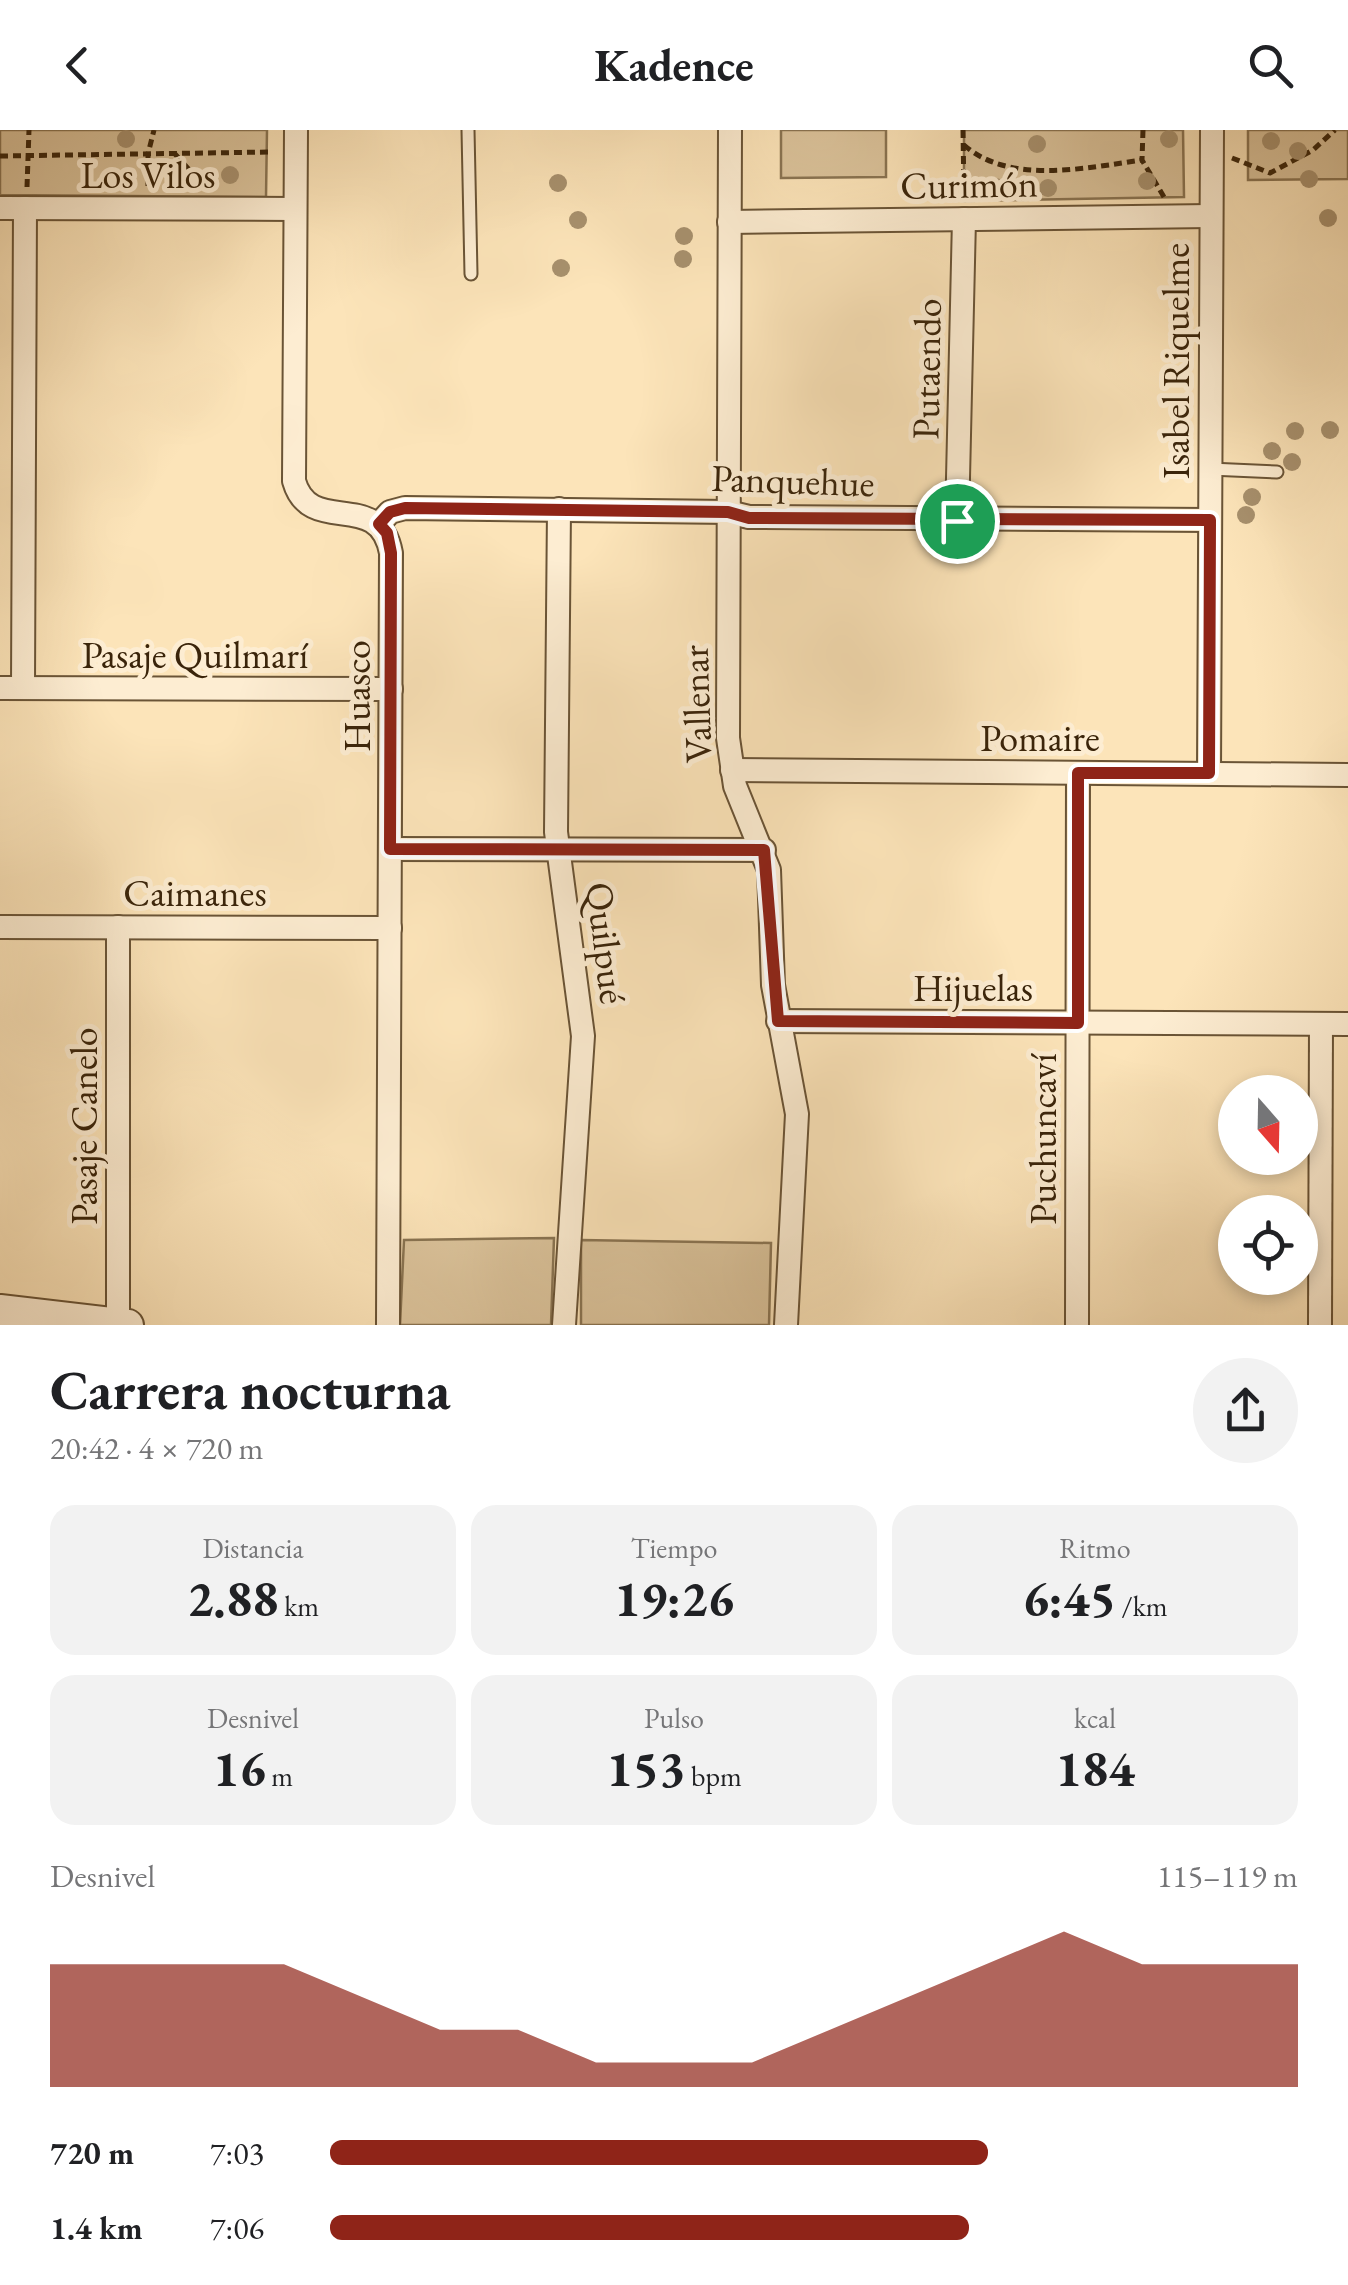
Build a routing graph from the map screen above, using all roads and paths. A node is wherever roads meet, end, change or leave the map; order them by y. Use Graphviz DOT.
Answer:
graph roads {
  1 [pos="29,130"];
  2 [pos="154,130"];
  3 [pos="468,130"];
  4 [pos="730,130"];
  5 [pos="963,130"];
  6 [pos="1143,130"];
  7 [pos="1335,130"];
  8 [pos="1212,138"];
  9 [pos="296,141"];
  10 [pos="964,145"];
  11 [pos="148,154"];
  12 [pos="174,154"];
  13 [pos="0,156"];
  14 [pos="29,157"];
  15 [pos="1142,160"];
  16 [pos="0,208"];
  17 [pos="25,208"];
  18 [pos="148,209"];
  19 [pos="224,209"];
  20 [pos="295,209"];
  21 [pos="1176,216"];
  22 [pos="1210,216"];
  23 [pos="964,219"];
  24 [pos="728,222"];
  25 [pos="470,274"];
  26 [pos="1210,469"];
  27 [pos="1277,472"];
  28 [pos="559,509"];
  29 [pos="728,512"];
  30 [pos="1210,520"];
  31 [pos="957,521"];
  32 [pos="379,524"];
  33 [pos="11,688"];
  34 [pos="390,689"];
  35 [pos="732,770"];
  36 [pos="1078,773"];
  37 [pos="1209,773"];
  38 [pos="1348,775"];
  39 [pos="390,849"];
  40 [pos="559,849"];
  41 [pos="764,850"];
  42 [pos="0,927"];
  43 [pos="118,927"];
  44 [pos="390,928"];
  45 [pos="778,1021"];
  46 [pos="1078,1023"];
  47 [pos="1321,1024"];
  48 [pos="1348,1024"];
  49 [pos="7,1315"];
  50 [pos="118,1324"];
  51 [pos="128,1325"];
  52 [pos="388,1325"];
  53 [pos="564,1325"];
  54 [pos="786,1325"];
  55 [pos="1078,1325"];
  56 [pos="1320,1325"];
  1 -- 14 [label="path"];
  2 -- 11 [label="path"];
  3 -- 25 [label="lane"];
  4 -- 24 [label="street, Vallenar"];
  5 -- 10 [label="path"];
  6 -- 15 [label="path"];
  7 -- 8 [label="path"];
  8 -- 22 [label="street, Isabel Riquelme"];
  9 -- 12 [label="path"];
  9 -- 20 [label="street"];
  10 -- 15 [label="path"];
  10 -- 23 [label="path"];
  11 -- 12 [label="path"];
  11 -- 14 [label="path"];
  11 -- 18 [label="path"];
  12 -- 19 [label="path"];
  13 -- 14 [label="path"];
  14 -- 17 [label="path"];
  15 -- 21 [label="path"];
  16 -- 17 [label="street, Los Vilos"];
  17 -- 18 [label="street, Los Vilos"];
  17 -- 33 [label="street"];
  18 -- 19 [label="street, Los Vilos"];
  19 -- 20 [label="street, Los Vilos"];
  20 -- 32 [label="street"];
  21 -- 22 [label="street, Curimón"];
  21 -- 23 [label="street, Curimón"];
  22 -- 26 [label="street, Isabel Riquelme"];
  23 -- 24 [label="street, Curimón"];
  23 -- 31 [label="street, Putaendo"];
  24 -- 29 [label="street, Vallenar"];
  26 -- 27 [label="lane"];
  26 -- 30 [label="street, Isabel Riquelme"];
  28 -- 29 [label="street, Panquehue"];
  28 -- 32 [label="street, Panquehue"];
  28 -- 40 [label="street, Quilpué"];
  29 -- 31 [label="street, Panquehue"];
  29 -- 35 [label="street, Vallenar"];
  30 -- 31 [label="street, Panquehue"];
  30 -- 37 [label="street, Isabel Riquelme"];
  32 -- 34 [label="street, Huasco"];
  33 -- 34 [label="street, Pasaje Quilmarí"];
  34 -- 39 [label="street, Huasco"];
  35 -- 36 [label="street, Pomaire"];
  35 -- 41 [label="street, Vallenar"];
  36 -- 37 [label="street, Pomaire"];
  36 -- 46 [label="street, Puchuncaví"];
  37 -- 38 [label="street, Pomaire"];
  39 -- 40 [label="street"];
  39 -- 44 [label="street, Huasco"];
  40 -- 41 [label="street"];
  40 -- 53 [label="street, Quilpué"];
  41 -- 45 [label="street, Vallenar"];
  42 -- 43 [label="street, Caimanes"];
  43 -- 44 [label="street, Caimanes"];
  43 -- 50 [label="street, Pasaje Canelo"];
  44 -- 52 [label="street, Huasco"];
  45 -- 46 [label="street, Hijuelas"];
  45 -- 54 [label="street, Vallenar"];
  46 -- 47 [label="street, Hijuelas"];
  46 -- 55 [label="street, Puchuncaví"];
  47 -- 48 [label="street, Hijuelas"];
  47 -- 56 [label="street"];
  49 -- 50 [label="street"];
  50 -- 51 [label="street"];
}
